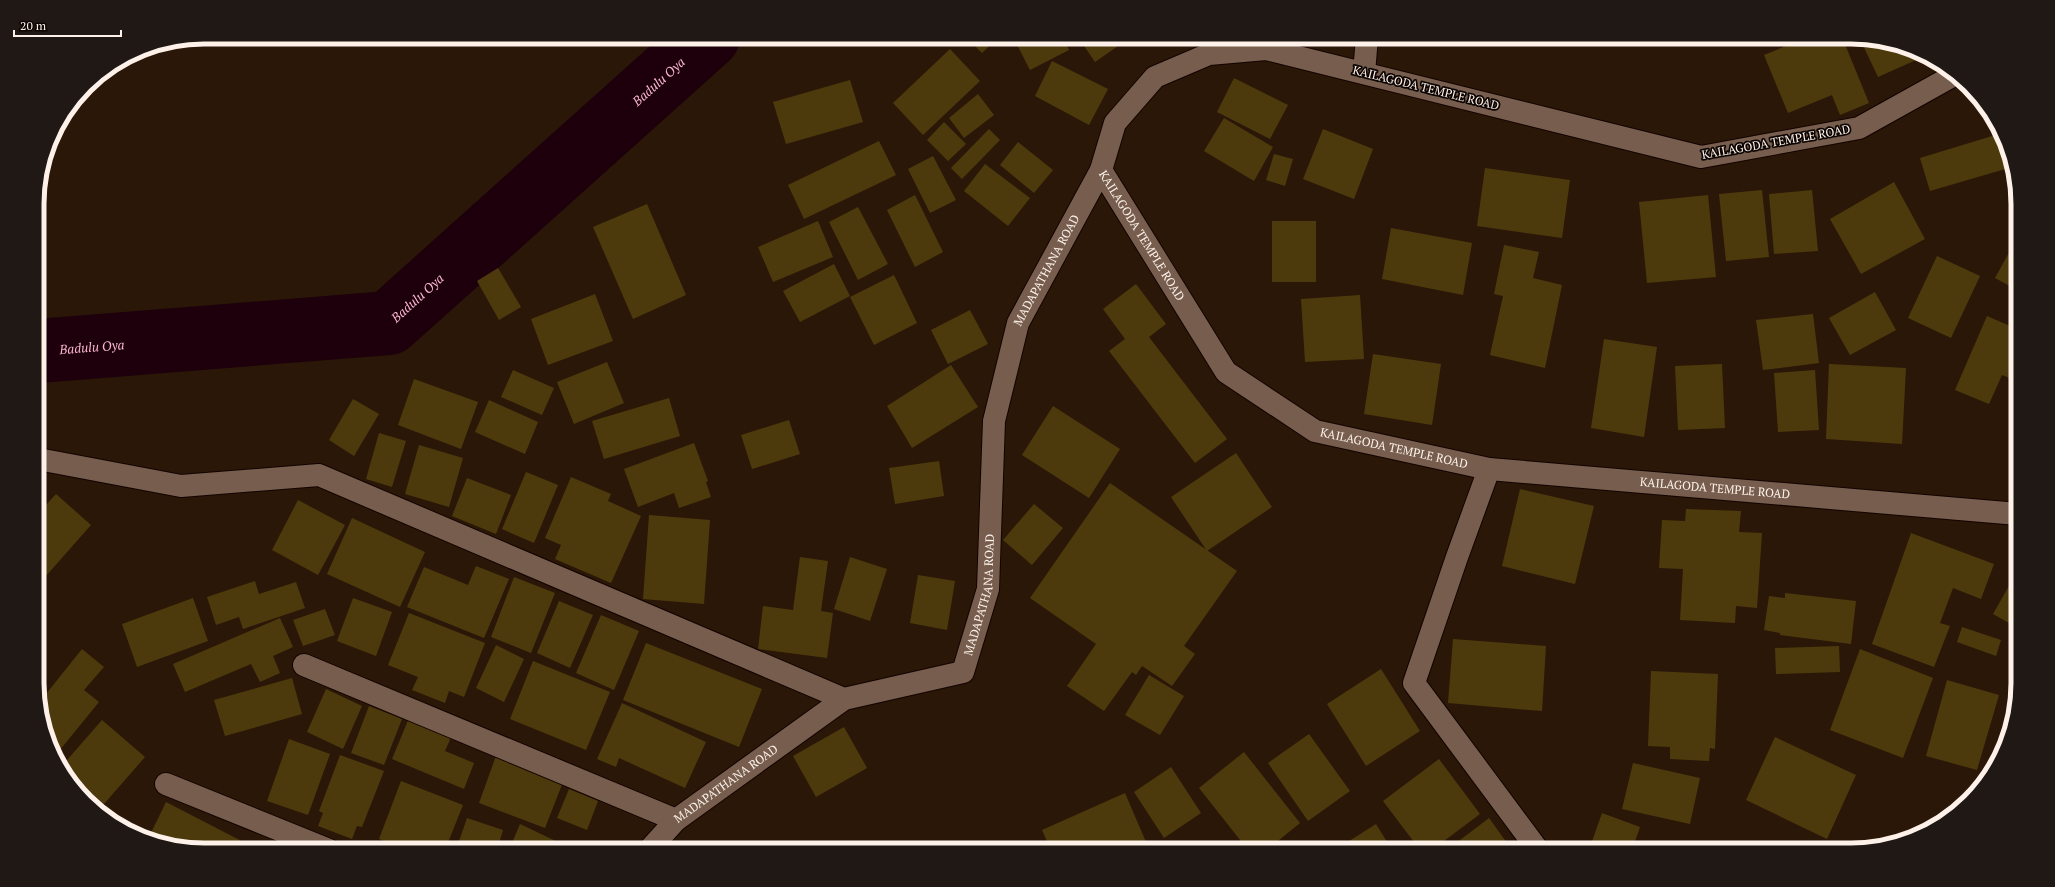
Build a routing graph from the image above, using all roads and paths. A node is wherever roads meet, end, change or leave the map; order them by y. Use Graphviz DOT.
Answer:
graph roads {
  1 [pos="1366,44"];
  2 [pos="1364,73"];
  3 [pos="1949,78"];
  4 [pos="1101,170"];
  5 [pos="44,461"];
  6 [pos="1489,468"];
  7 [pos="2011,513"];
  8 [pos="304,665"];
  9 [pos="844,699"];
  10 [pos="166,784"];
  11 [pos="676,820"];
  12 [pos="312,843"];
  13 [pos="655,843"];
  14 [pos="1533,843"];
  1 -- 2 [label="street"];
  2 -- 3 [label="street, KAILAGODA TEMPLE ROAD"];
  2 -- 4 [label="street, KAILAGODA TEMPLE ROAD"];
  4 -- 6 [label="street, KAILAGODA TEMPLE ROAD"];
  4 -- 9 [label="street, MADAPATHANA ROAD"];
  5 -- 9 [label="street"];
  6 -- 7 [label="street, KAILAGODA TEMPLE ROAD"];
  6 -- 14 [label="street"];
  8 -- 11 [label="street"];
  9 -- 11 [label="street, MADAPATHANA ROAD"];
  10 -- 12 [label="street"];
  11 -- 13 [label="street, MADAPATHANA ROAD"];
}
